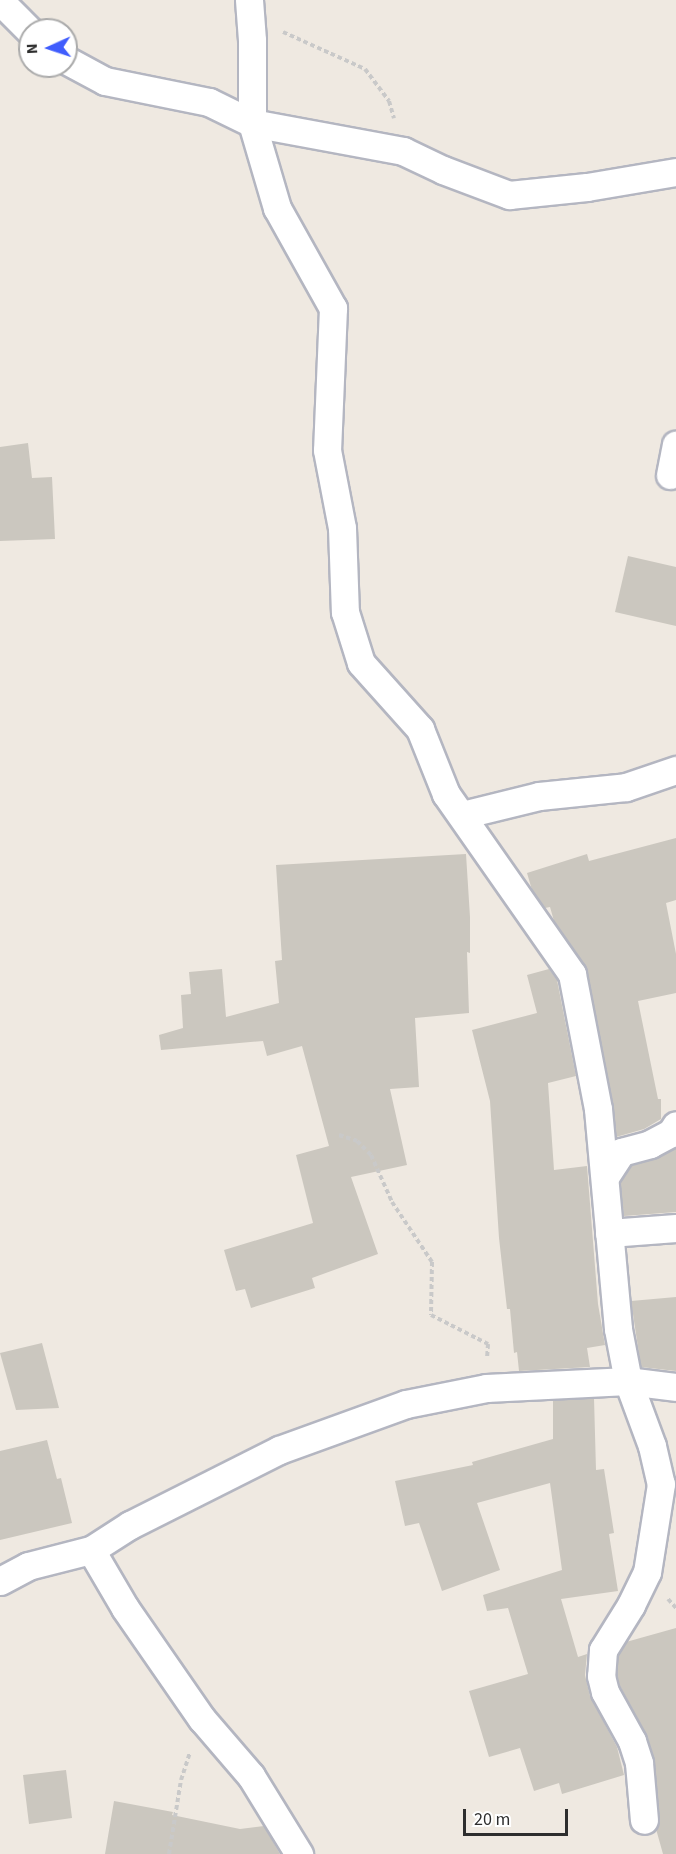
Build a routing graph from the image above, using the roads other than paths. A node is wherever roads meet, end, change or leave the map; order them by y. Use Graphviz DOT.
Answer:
graph roads {
  1 [pos="249,0"];
  2 [pos="0,1"];
  3 [pos="18,19"];
  4 [pos="78,66"];
  5 [pos="252,123"];
  6 [pos="676,172"];
  7 [pos="676,445"];
  8 [pos="670,475"];
  9 [pos="676,770"];
  10 [pos="462,815"];
  11 [pos="676,1125"];
  12 [pos="605,1177"];
  13 [pos="676,1228"];
  14 [pos="609,1233"];
  15 [pos="628,1381"];
  16 [pos="676,1387"];
  17 [pos="91,1550"];
  18 [pos="0,1581"];
  19 [pos="644,1820"];
  20 [pos="299,1854"];
  1 -- 5 [label="street"];
  2 -- 3 [label="street"];
  4 -- 5 [label="street"];
  5 -- 6 [label="street"];
  5 -- 10 [label="street"];
  7 -- 8 [label="street"];
  9 -- 10 [label="street"];
  10 -- 12 [label="street"];
  11 -- 12 [label="street"];
  12 -- 14 [label="street"];
  13 -- 14 [label="street"];
  14 -- 15 [label="street"];
  15 -- 16 [label="street"];
  15 -- 17 [label="street"];
  15 -- 19 [label="street"];
  17 -- 18 [label="street"];
  17 -- 20 [label="street"];
}
